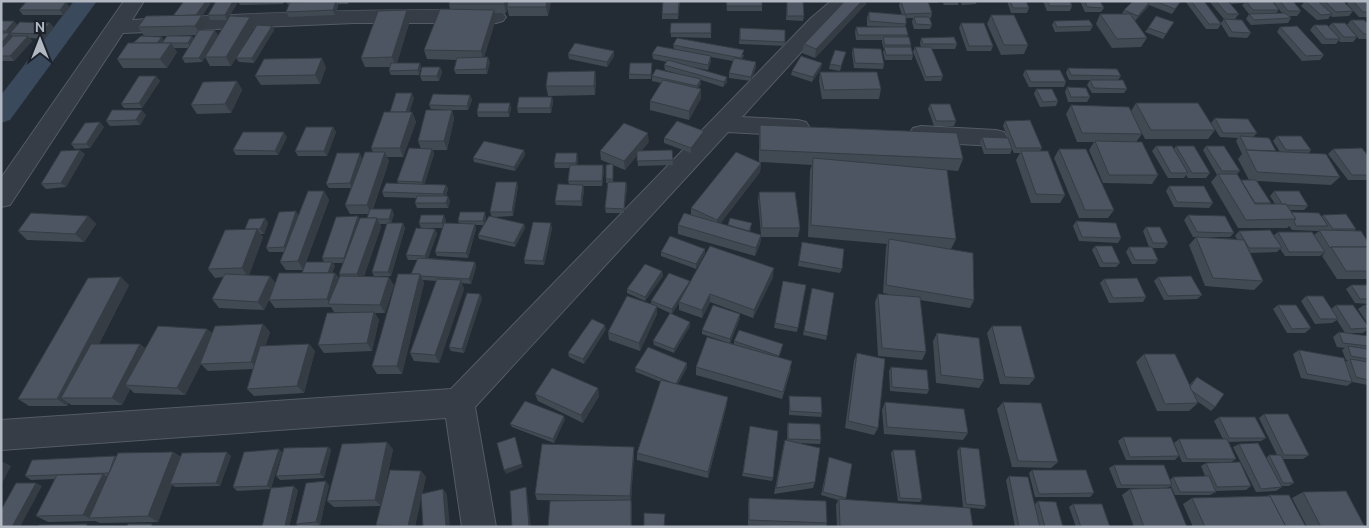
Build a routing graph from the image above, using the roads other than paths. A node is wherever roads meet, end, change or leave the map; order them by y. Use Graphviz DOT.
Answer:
graph roads {
  1 [pos="134,1"];
  2 [pos="844,1"];
  3 [pos="496,17"];
  4 [pos="118,27"];
  5 [pos="722,124"];
  6 [pos="820,129"];
  7 [pos="898,133"];
  8 [pos="996,138"];
  9 [pos="1,198"];
  10 [pos="459,403"];
  11 [pos="1,435"];
  12 [pos="480,527"];
  1 -- 4 [label="street"];
  2 -- 5 [label="street"];
  3 -- 4 [label="street"];
  4 -- 9 [label="street"];
  5 -- 6 [label="street"];
  5 -- 10 [label="street"];
  7 -- 8 [label="street"];
  10 -- 11 [label="street"];
  10 -- 12 [label="street"];
}
